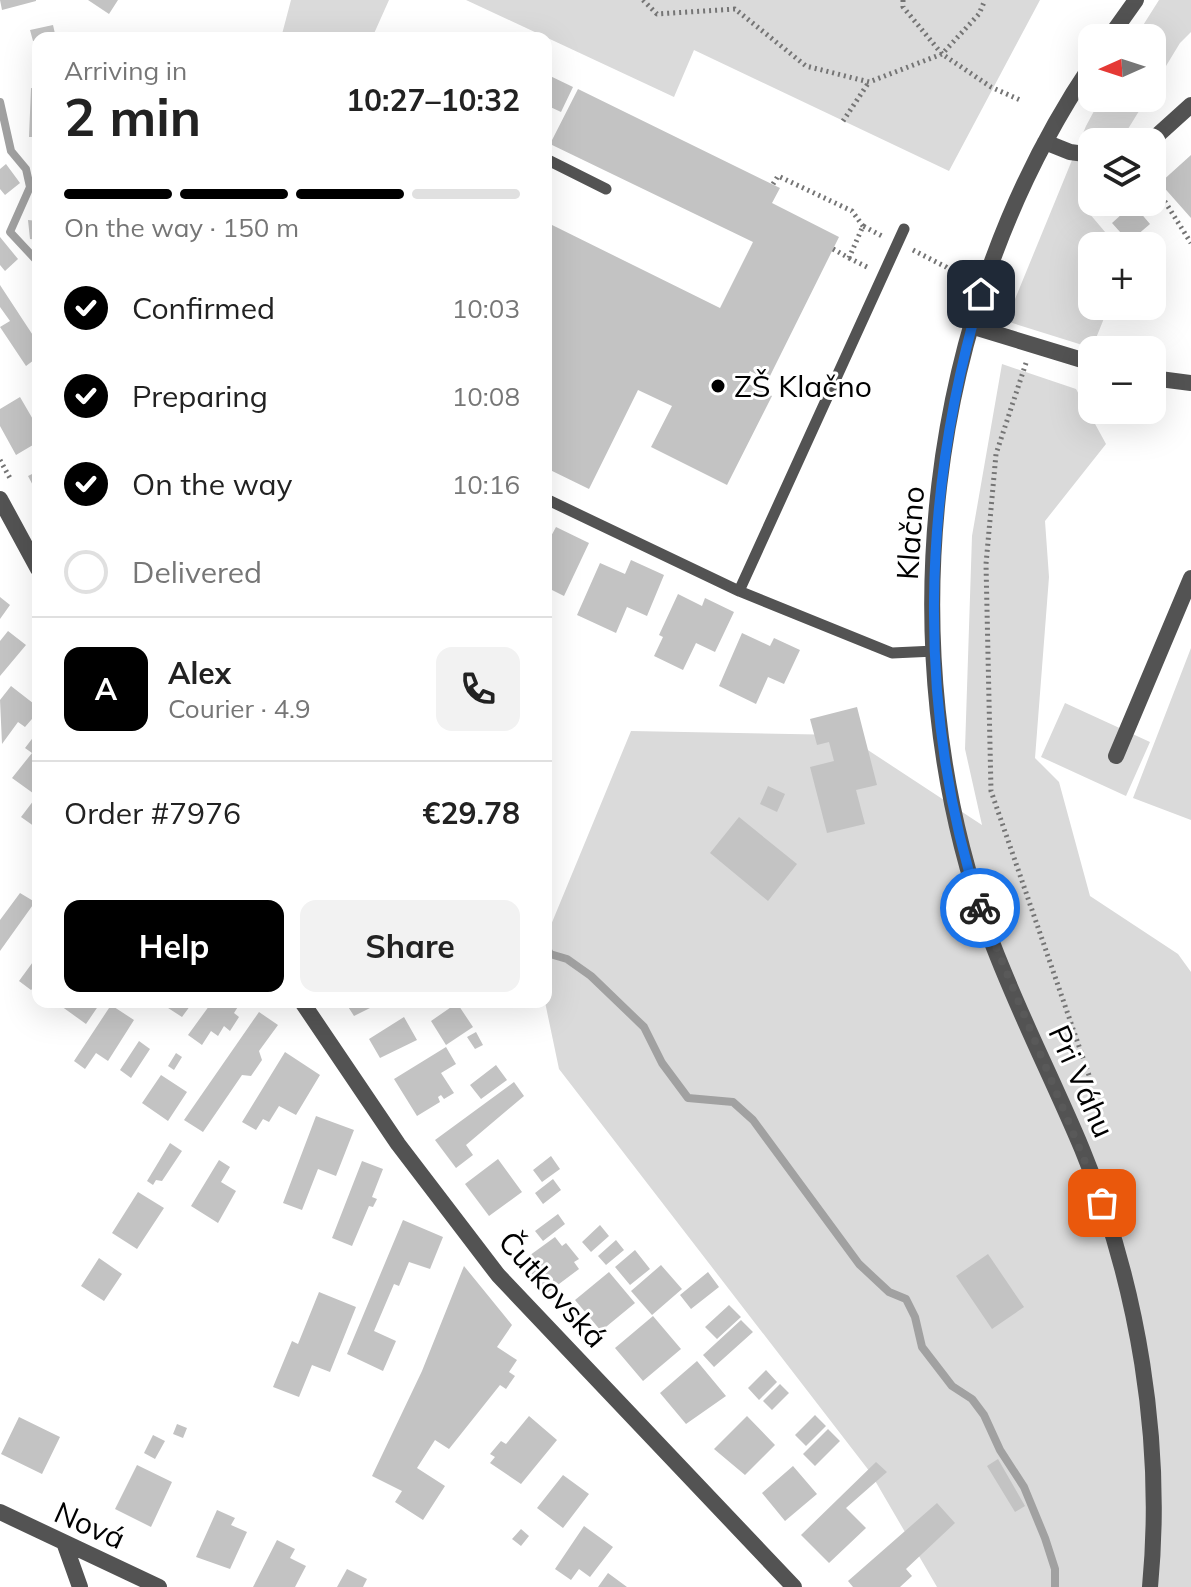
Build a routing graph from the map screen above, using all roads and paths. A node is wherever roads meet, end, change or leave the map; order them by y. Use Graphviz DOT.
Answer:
graph roads {
  1 [pos="643,0"];
  2 [pos="903,0"];
  3 [pos="985,0"];
  4 [pos="1136,0"];
  5 [pos="1119,24"];
  6 [pos="942,54"];
  7 [pos="869,82"];
  8 [pos="1078,87"];
  9 [pos="1020,100"];
  10 [pos="1191,105"];
  11 [pos="843,121"];
  12 [pos="1166,128"];
  13 [pos="1045,142"];
  14 [pos="1078,153"];
  15 [pos="552,162"];
  16 [pos="773,184"];
  17 [pos="606,189"];
  18 [pos="1166,203"];
  19 [pos="863,226"];
  20 [pos="904,229"];
  21 [pos="1191,242"];
  22 [pos="897,243"];
  23 [pos="833,249"];
  24 [pos="981,294"];
  25 [pos="971,326"];
  26 [pos="1032,346"];
  27 [pos="1078,359"];
  28 [pos="1166,380"];
  29 [pos="1191,383"];
  30 [pos="0,499"];
  31 [pos="552,502"];
  32 [pos="32,558"];
  33 [pos="1191,578"];
  34 [pos="739,591"];
  35 [pos="935,651"];
  36 [pos="1116,756"];
  37 [pos="306,1008"];
  38 [pos="1092,1084"];
  39 [pos="0,1512"];
  40 [pos="65,1545"];
  41 [pos="80,1587"];
  42 [pos="159,1587"];
  43 [pos="794,1587"];
  44 [pos="1150,1587"];
  1 -- 7 [label="path"];
  2 -- 6 [label="path"];
  3 -- 6 [label="path"];
  4 -- 5 [label="street"];
  6 -- 7 [label="path"];
  6 -- 9 [label="path"];
  7 -- 11 [label="path"];
  8 -- 13 [label="street, Klačno"];
  10 -- 12 [label="street"];
  13 -- 14 [label="street"];
  13 -- 24 [label="street, Klačno"];
  15 -- 17 [label="lane"];
  16 -- 19 [label="path"];
  18 -- 21 [label="path"];
  19 -- 22 [label="path"];
  19 -- 23 [label="path"];
  20 -- 22 [label="lane"];
  22 -- 24 [label="path"];
  22 -- 34 [label="lane"];
  24 -- 25 [label="street, Klačno"];
  25 -- 26 [label="street"];
  25 -- 35 [label="street, Klačno"];
  26 -- 27 [label="street"];
  26 -- 38 [label="path"];
  28 -- 29 [label="street"];
  30 -- 32 [label="street"];
  31 -- 34 [label="lane"];
  33 -- 36 [label="street"];
  34 -- 35 [label="lane"];
  35 -- 44 [label="street, Pri Váhu"];
  37 -- 43 [label="street, Čutkovská"];
  39 -- 40 [label="street, Nová"];
  40 -- 41 [label="street"];
  40 -- 42 [label="street, Nová"];
}
